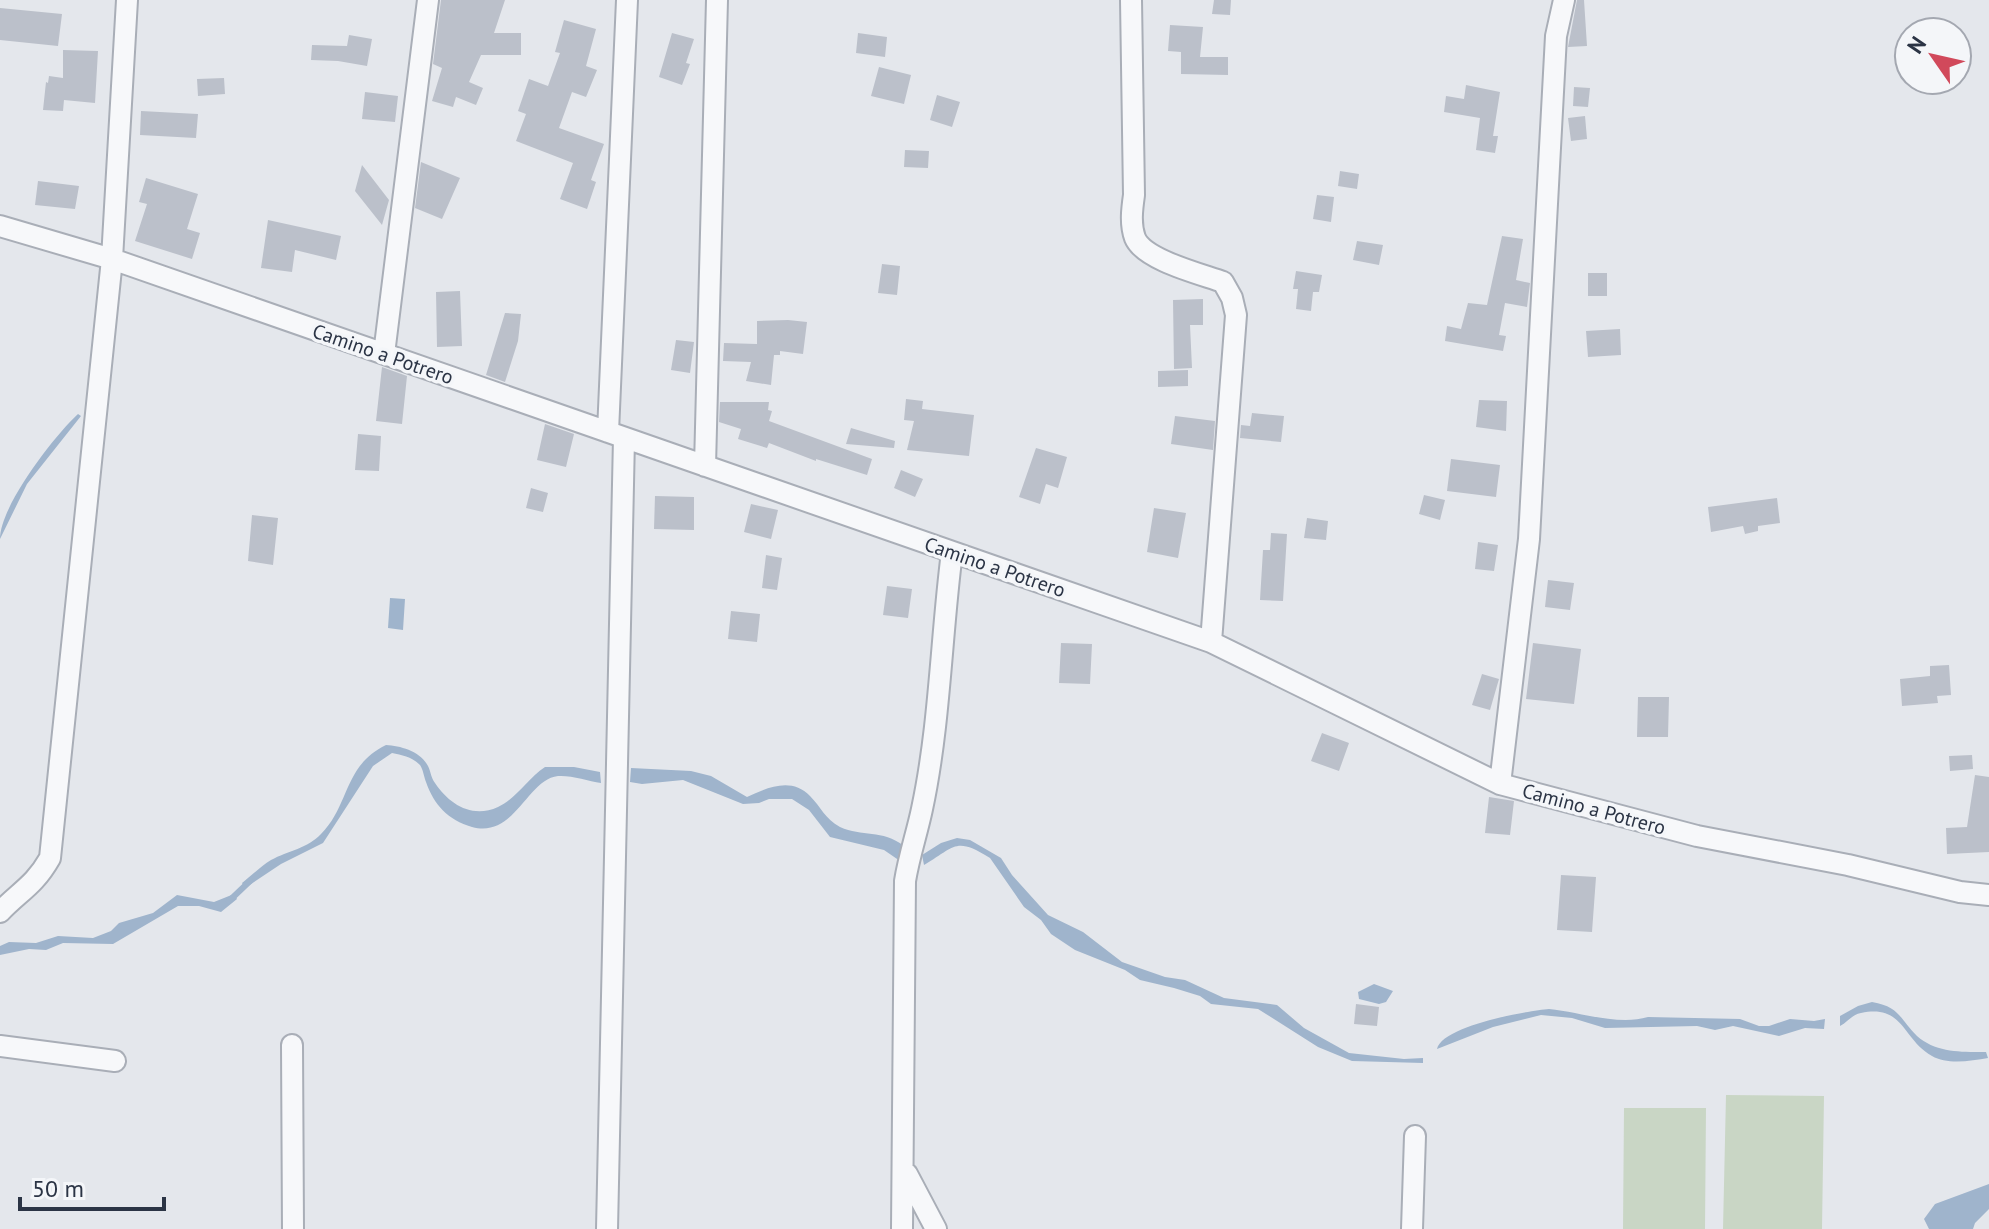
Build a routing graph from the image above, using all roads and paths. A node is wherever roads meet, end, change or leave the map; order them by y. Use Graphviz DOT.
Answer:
graph roads {
  1 [pos="127,0"];
  2 [pos="428,0"];
  3 [pos="627,0"];
  4 [pos="717,0"];
  5 [pos="1131,0"];
  6 [pos="1564,0"];
  7 [pos="0,226"];
  8 [pos="112,259"];
  9 [pos="384,354"];
  10 [pos="616,435"];
  11 [pos="705,466"];
  12 [pos="952,552"];
  13 [pos="1211,642"];
  14 [pos="1500,784"];
  15 [pos="1989,895"];
  16 [pos="0,912"];
  17 [pos="292,1045"];
  18 [pos="0,1046"];
  19 [pos="115,1061"];
  20 [pos="1415,1136"];
  21 [pos="902,1163"];
  22 [pos="293,1229"];
  23 [pos="607,1229"];
  24 [pos="902,1229"];
  25 [pos="936,1229"];
  26 [pos="1412,1229"];
  1 -- 8 [label="street"];
  2 -- 9 [label="street"];
  3 -- 10 [label="street"];
  4 -- 11 [label="street"];
  5 -- 13 [label="street"];
  6 -- 14 [label="street"];
  7 -- 8 [label="street, Camino a Potrero"];
  8 -- 9 [label="street, Camino a Potrero"];
  8 -- 16 [label="street"];
  9 -- 10 [label="street, Camino a Potrero"];
  10 -- 11 [label="street, Camino a Potrero"];
  10 -- 23 [label="street"];
  11 -- 12 [label="street, Camino a Potrero"];
  12 -- 13 [label="street, Camino a Potrero"];
  12 -- 21 [label="street"];
  13 -- 14 [label="street, Camino a Potrero"];
  14 -- 15 [label="street, Camino a Potrero"];
  17 -- 22 [label="street"];
  18 -- 19 [label="street"];
  20 -- 26 [label="street"];
  21 -- 24 [label="street"];
  21 -- 25 [label="street"];
}
